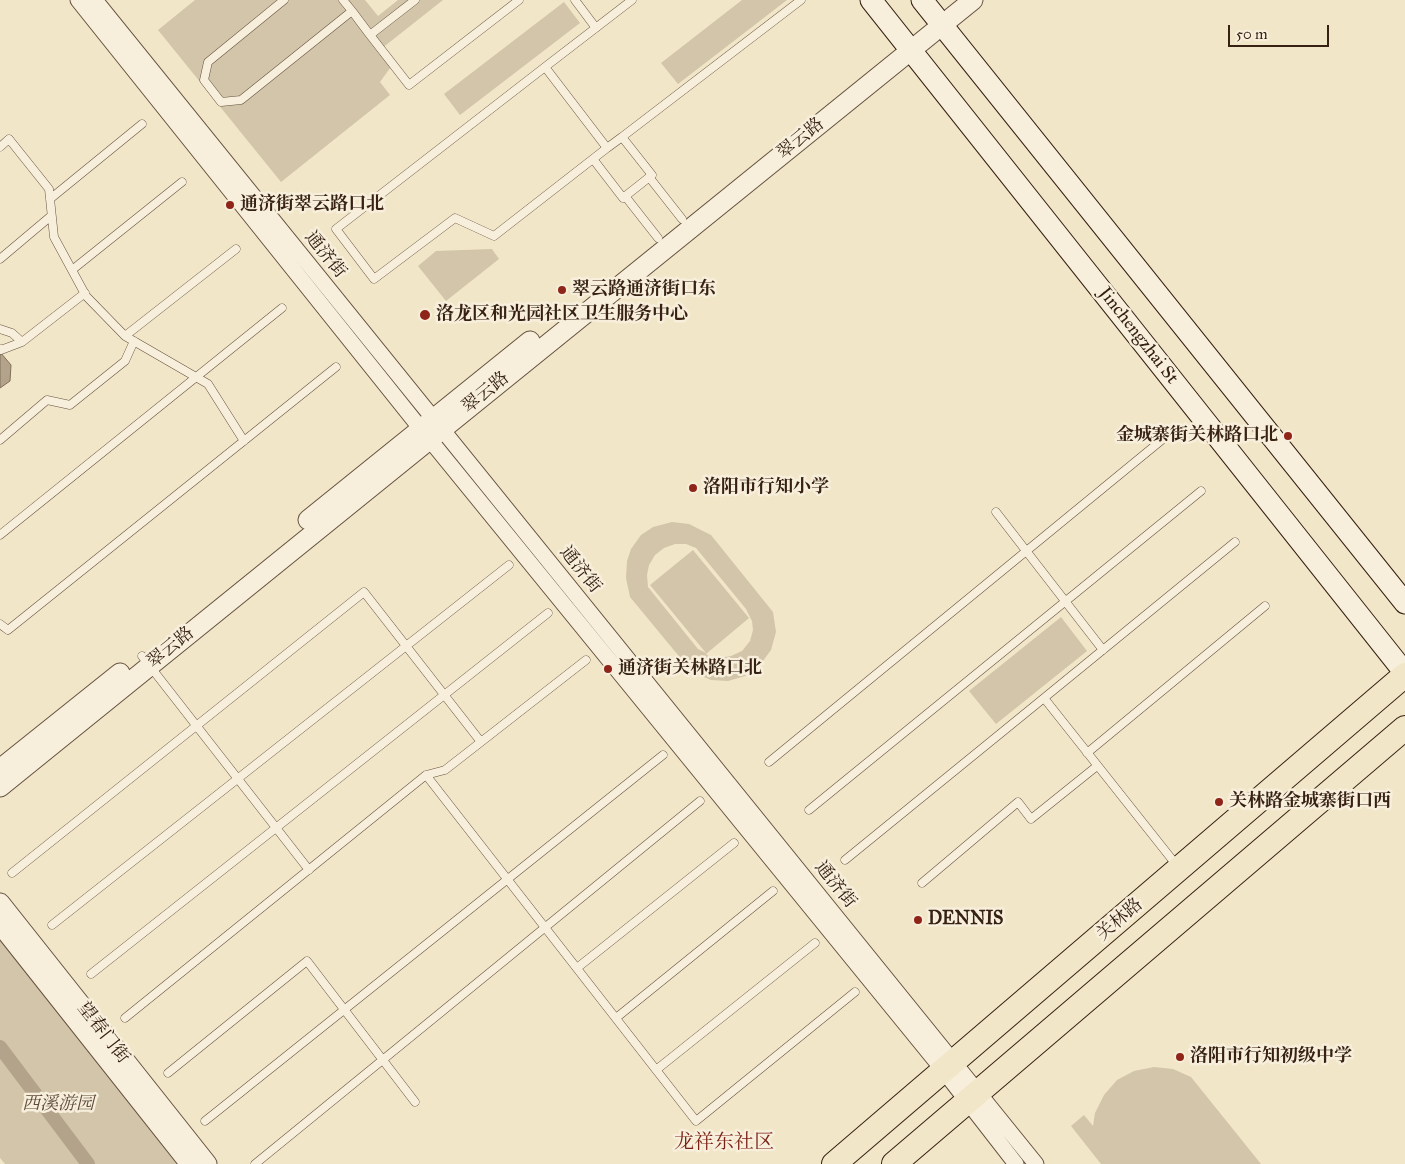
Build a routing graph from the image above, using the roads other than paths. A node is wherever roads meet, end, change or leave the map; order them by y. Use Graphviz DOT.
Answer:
graph roads {
  1 [pos="78,0"];
  2 [pos="94,0"];
  3 [pos="284,0"];
  4 [pos="343,0"];
  5 [pos="415,0"];
  6 [pos="518,0"];
  7 [pos="575,0"];
  8 [pos="632,0"];
  9 [pos="801,0"];
  10 [pos="871,0"];
  11 [pos="953,0"];
  12 [pos="973,0"];
  13 [pos="352,12"];
  14 [pos="932,13"];
  15 [pos="596,28"];
  16 [pos="370,35"];
  17 [pos="907,45"];
  18 [pos="546,68"];
  19 [pos="142,124"];
  20 [pos="622,137"];
  21 [pos="0,147"];
  22 [pos="607,148"];
  23 [pos="593,159"];
  24 [pos="649,177"];
  25 [pos="182,182"];
  26 [pos="625,196"];
  27 [pos="50,199"];
  28 [pos="52,216"];
  29 [pos="682,219"];
  30 [pos="658,238"];
  31 [pos="236,248"];
  32 [pos="0,259"];
  33 [pos="72,270"];
  34 [pos="85,293"];
  35 [pos="282,308"];
  36 [pos="0,329"];
  37 [pos="125,336"];
  38 [pos="134,341"];
  39 [pos="22,342"];
  40 [pos="0,349"];
  41 [pos="336,367"];
  42 [pos="196,378"];
  43 [pos="432,429"];
  44 [pos="1162,438"];
  45 [pos="0,440"];
  46 [pos="244,441"];
  47 [pos="1200,490"];
  48 [pos="996,512"];
  49 [pos="0,536"];
  50 [pos="1235,542"];
  51 [pos="1026,551"];
  52 [pos="508,564"];
  53 [pos="1065,601"];
  54 [pos="1405,603"];
  55 [pos="1265,606"];
  56 [pos="548,613"];
  57 [pos="0,624"];
  58 [pos="406,645"];
  59 [pos="1102,650"];
  60 [pos="586,660"];
  61 [pos="146,661"];
  62 [pos="1405,674"];
  63 [pos="445,695"];
  64 [pos="1044,698"];
  65 [pos="197,726"];
  66 [pos="1405,728"];
  67 [pos="481,742"];
  68 [pos="1087,753"];
  69 [pos="663,755"];
  70 [pos="769,762"];
  71 [pos="1097,766"];
  72 [pos="0,769"];
  73 [pos="426,775"];
  74 [pos="238,778"];
  75 [pos="0,787"];
  76 [pos="700,801"];
  77 [pos="809,810"];
  78 [pos="276,828"];
  79 [pos="734,843"];
  80 [pos="845,860"];
  81 [pos="1179,869"];
  82 [pos="309,870"];
  83 [pos="12,873"];
  84 [pos="508,880"];
  85 [pos="922,882"];
  86 [pos="773,891"];
  87 [pos="0,903"];
  88 [pos="0,924"];
  89 [pos="52,925"];
  90 [pos="545,928"];
  91 [pos="815,943"];
  92 [pos="576,968"];
  93 [pos="91,974"];
  94 [pos="855,992"];
  95 [pos="345,1010"];
  96 [pos="125,1018"];
  97 [pos="616,1018"];
  98 [pos="383,1060"];
  99 [pos="948,1066"];
  100 [pos="656,1070"];
  101 [pos="168,1073"];
  102 [pos="973,1097"];
  103 [pos="415,1102"];
  104 [pos="206,1121"];
  105 [pos="190,1164"];
  106 [pos="207,1164"];
  107 [pos="255,1164"];
  108 [pos="834,1164"];
  109 [pos="894,1164"];
  110 [pos="1016,1164"];
  111 [pos="1036,1164"];
  1 -- 43 [label="street, 通济街"];
  2 -- 43 [label="street, 通济街"];
  3 -- 13 [label="lane"];
  4 -- 13 [label="lane"];
  5 -- 16 [label="lane"];
  6 -- 16 [label="lane"];
  7 -- 15 [label="lane"];
  8 -- 15 [label="lane"];
  9 -- 20 [label="lane"];
  10 -- 17 [label="main road, Jinchengzhai St"];
  11 -- 14 [label="street, 翠云路"];
  12 -- 14 [label="street, 翠云路"];
  13 -- 16 [label="lane"];
  14 -- 17 [label="street, 翠云路"];
  14 -- 54 [label="main road"];
  15 -- 18 [label="lane"];
  17 -- 29 [label="street, 翠云路"];
  17 -- 43 [label="street, 翠云路"];
  17 -- 62 [label="main road, Jinchengzhai St"];
  18 -- 22 [label="lane"];
  18 -- 23 [label="lane"];
  19 -- 27 [label="lane"];
  20 -- 22 [label="lane"];
  20 -- 24 [label="lane"];
  21 -- 27 [label="lane"];
  22 -- 23 [label="lane"];
  23 -- 26 [label="lane"];
  24 -- 26 [label="lane"];
  24 -- 29 [label="lane"];
  25 -- 33 [label="lane"];
  26 -- 30 [label="lane"];
  27 -- 28 [label="lane"];
  28 -- 32 [label="lane"];
  28 -- 33 [label="lane"];
  29 -- 30 [label="street, 翠云路"];
  30 -- 43 [label="street, 翠云路"];
  31 -- 37 [label="lane"];
  33 -- 34 [label="lane"];
  34 -- 37 [label="lane"];
  34 -- 39 [label="lane"];
  35 -- 42 [label="lane"];
  36 -- 39 [label="lane"];
  37 -- 38 [label="lane"];
  38 -- 42 [label="lane"];
  38 -- 45 [label="lane"];
  39 -- 40 [label="lane"];
  41 -- 46 [label="lane"];
  42 -- 46 [label="lane"];
  42 -- 49 [label="lane"];
  43 -- 61 [label="street, 翠云路"];
  43 -- 99 [label="street, 通济街"];
  44 -- 51 [label="lane"];
  46 -- 57 [label="lane"];
  47 -- 53 [label="lane"];
  48 -- 51 [label="lane"];
  50 -- 59 [label="lane"];
  51 -- 53 [label="lane"];
  51 -- 70 [label="lane"];
  52 -- 58 [label="lane"];
  53 -- 59 [label="lane"];
  53 -- 77 [label="lane"];
  55 -- 68 [label="lane"];
  56 -- 63 [label="lane"];
  58 -- 63 [label="lane"];
  58 -- 65 [label="lane"];
  58 -- 74 [label="lane"];
  59 -- 64 [label="lane"];
  60 -- 67 [label="lane"];
  61 -- 65 [label="lane"];
  61 -- 72 [label="street, 翠云路"];
  61 -- 75 [label="street, 翠云路"];
  62 -- 81 [label="main road, 关林路"];
  63 -- 67 [label="lane"];
  63 -- 78 [label="lane"];
  64 -- 68 [label="lane"];
  64 -- 80 [label="lane"];
  65 -- 74 [label="lane"];
  65 -- 83 [label="lane"];
  66 -- 102 [label="main road"];
  67 -- 73 [label="lane"];
  68 -- 71 [label="lane"];
  69 -- 84 [label="lane"];
  71 -- 81 [label="lane"];
  71 -- 85 [label="lane"];
  73 -- 82 [label="lane"];
  73 -- 84 [label="lane"];
  74 -- 78 [label="lane"];
  74 -- 89 [label="lane"];
  76 -- 90 [label="lane"];
  78 -- 82 [label="lane"];
  78 -- 93 [label="lane"];
  79 -- 92 [label="lane"];
  81 -- 99 [label="main road, 关林路"];
  82 -- 96 [label="lane"];
  84 -- 90 [label="lane"];
  84 -- 95 [label="lane"];
  86 -- 97 [label="lane"];
  87 -- 106 [label="street, 望春门街"];
  88 -- 105 [label="street, 望春门街"];
  90 -- 92 [label="lane"];
  90 -- 98 [label="lane"];
  91 -- 100 [label="lane"];
  92 -- 97 [label="lane"];
  94 -- 100 [label="lane"];
  95 -- 98 [label="lane"];
  95 -- 101 [label="lane"];
  95 -- 104 [label="lane"];
  97 -- 100 [label="lane"];
  98 -- 103 [label="lane"];
  98 -- 107 [label="lane"];
  99 -- 102 [label="street, 通济街"];
  99 -- 108 [label="main road, 关林路"];
  102 -- 109 [label="main road"];
  102 -- 110 [label="street, 通济街"];
  102 -- 111 [label="street, 通济街"];
}
